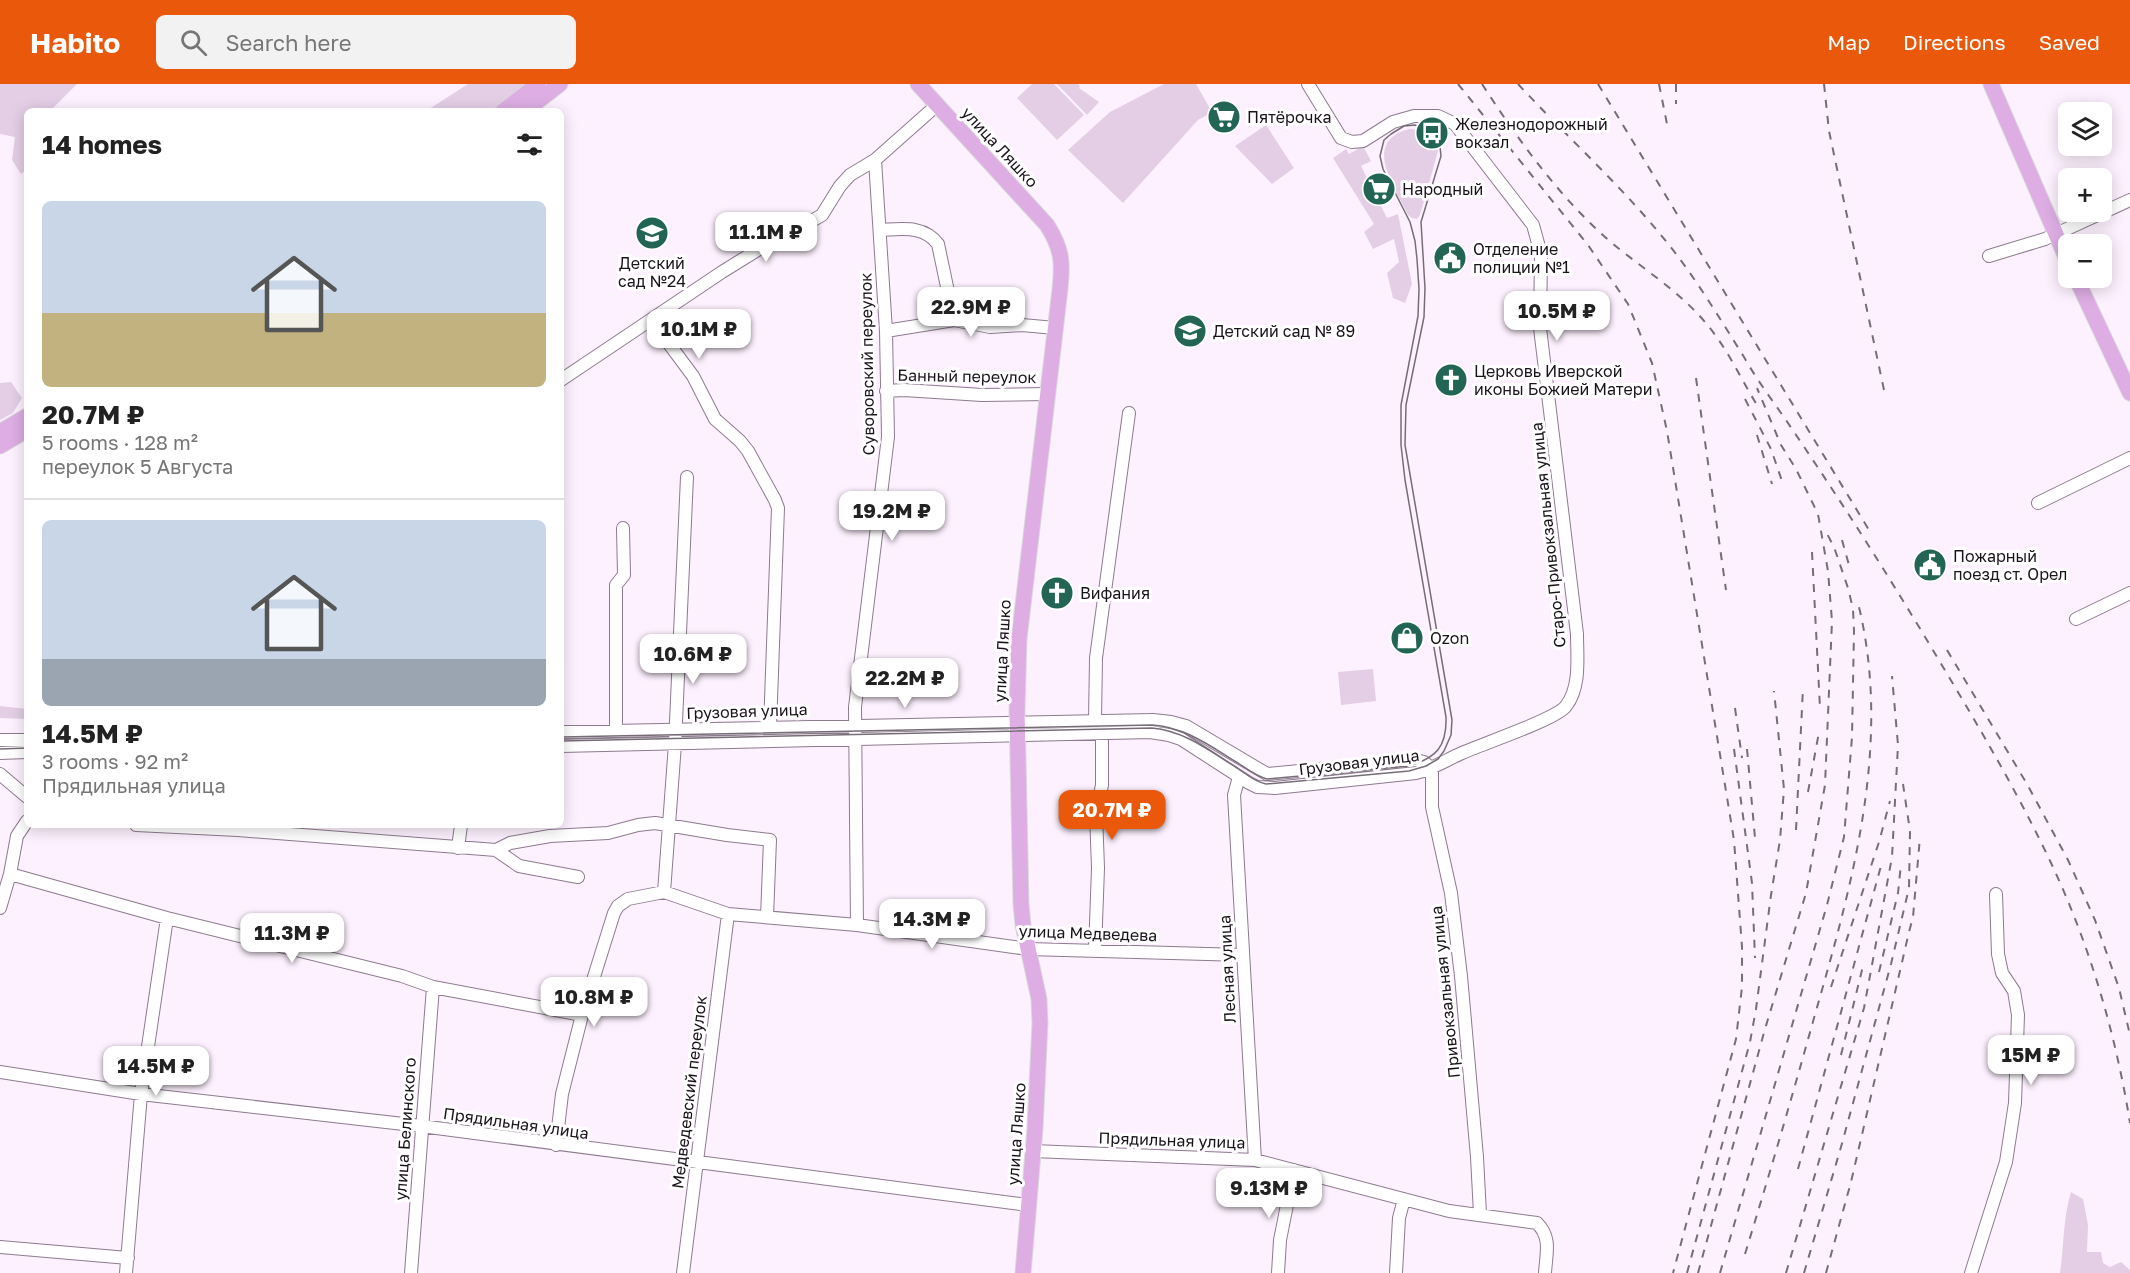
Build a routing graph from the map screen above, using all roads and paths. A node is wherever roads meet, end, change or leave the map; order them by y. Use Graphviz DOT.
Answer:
graph roads {
  1 [pos="538,84"];
  2 [pos="560,84"];
  3 [pos="918,84"];
  4 [pos="1308,84"];
  5 [pos="1991,84"];
  6 [pos="937,105"];
  7 [pos="507,108"];
  8 [pos="529,108"];
  9 [pos="875,160"];
  10 [pos="2130,200"];
  11 [pos="881,230"];
  12 [pos="2056,234"];
  13 [pos="2058,239"];
  14 [pos="1989,256"];
  15 [pos="2081,288"];
  16 [pos="954,320"];
  17 [pos="652,321"];
  18 [pos="1055,328"];
  19 [pos="886,331"];
  20 [pos="564,378"];
  21 [pos="886,391"];
  22 [pos="2130,393"];
  23 [pos="1047,394"];
  24 [pos="1130,413"];
  25 [pos="24,418"];
  26 [pos="0,432"];
  27 [pos="24,432"];
  28 [pos="0,446"];
  29 [pos="2130,458"];
  30 [pos="687,477"];
  31 [pos="2038,503"];
  32 [pos="623,528"];
  33 [pos="2130,593"];
  34 [pos="2076,619"];
  35 [pos="1095,720"];
  36 [pos="855,725"];
  37 [pos="770,727"];
  38 [pos="1017,728"];
  39 [pos="616,730"];
  40 [pos="676,730"];
  41 [pos="564,732"];
  42 [pos="1102,733"];
  43 [pos="0,740"];
  44 [pos="24,740"];
  45 [pos="855,740"];
  46 [pos="675,744"];
  47 [pos="564,746"];
  48 [pos="24,752"];
  49 [pos="0,753"];
  50 [pos="1432,769"];
  51 [pos="0,774"];
  52 [pos="1239,777"];
  53 [pos="24,794"];
  54 [pos="668,824"];
  55 [pos="24,826"];
  56 [pos="238,828"];
  57 [pos="461,828"];
  58 [pos="458,848"];
  59 [pos="496,850"];
  60 [pos="10,874"];
  61 [pos="578,877"];
  62 [pos="663,892"];
  63 [pos="1996,894"];
  64 [pos="0,908"];
  65 [pos="728,914"];
  66 [pos="767,916"];
  67 [pos="167,918"];
  68 [pos="857,925"];
  69 [pos="1028,949"];
  70 [pos="1095,951"];
  71 [pos="1242,955"];
  72 [pos="433,987"];
  73 [pos="582,1015"];
  74 [pos="0,1072"];
  75 [pos="141,1094"];
  76 [pos="421,1126"];
  77 [pos="556,1145"];
  78 [pos="1033,1152"];
  79 [pos="1255,1160"];
  80 [pos="697,1164"];
  81 [pos="1294,1170"];
  82 [pos="1404,1198"];
  83 [pos="1028,1205"];
  84 [pos="1480,1214"];
  85 [pos="0,1247"];
  86 [pos="128,1258"];
  87 [pos="126,1273"];
  88 [pos="411,1273"];
  89 [pos="683,1273"];
  90 [pos="1023,1273"];
  91 [pos="1278,1273"];
  92 [pos="1396,1273"];
  93 [pos="1545,1273"];
  94 [pos="1971,1273"];
  1 -- 7 [label="main road"];
  2 -- 8 [label="main road"];
  3 -- 6 [label="main road, улица Ляшко"];
  4 -- 50 [label="street, Старо-Привокзальная улица"];
  5 -- 12 [label="main road"];
  6 -- 9 [label="street"];
  6 -- 18 [label="main road, улица Ляшко"];
  9 -- 11 [label="street, Суворовский переулок"];
  9 -- 17 [label="street"];
  10 -- 12 [label="street"];
  11 -- 16 [label="street"];
  11 -- 19 [label="street, Суворовский переулок"];
  12 -- 13 [label="main road"];
  12 -- 14 [label="street"];
  15 -- 22 [label="main road"];
  16 -- 18 [label="street"];
  16 -- 19 [label="street"];
  17 -- 20 [label="street"];
  17 -- 37 [label="street"];
  18 -- 23 [label="main road, улица Ляшко"];
  19 -- 21 [label="street, Суворовский переулок"];
  21 -- 23 [label="street, Банный переулок"];
  21 -- 36 [label="street, Суворовский переулок"];
  23 -- 38 [label="main road, улица Ляшко"];
  24 -- 35 [label="street"];
  25 -- 26 [label="main road"];
  27 -- 28 [label="main road"];
  29 -- 31 [label="street"];
  30 -- 40 [label="street"];
  32 -- 39 [label="street"];
  33 -- 34 [label="street"];
  35 -- 38 [label="street, Грузовая улица"];
  35 -- 50 [label="street, Грузовая улица"];
  36 -- 37 [label="street, Грузовая улица"];
  36 -- 38 [label="street, Грузовая улица"];
  36 -- 45 [label="street, Суворовский переулок"];
  37 -- 40 [label="street, Грузовая улица"];
  38 -- 42 [label="street, Грузовая улица"];
  38 -- 45 [label="street, Грузовая улица"];
  38 -- 69 [label="main road, улица Ляшко"];
  39 -- 40 [label="street, Грузовая улица"];
  39 -- 41 [label="street, Грузовая улица"];
  40 -- 46 [label="street"];
  42 -- 52 [label="street, Грузовая улица"];
  42 -- 70 [label="street"];
  43 -- 44 [label="street"];
  45 -- 46 [label="street, Грузовая улица"];
  45 -- 68 [label="street, Суворовский переулок"];
  46 -- 47 [label="street, Грузовая улица"];
  46 -- 54 [label="street"];
  48 -- 49 [label="street"];
  50 -- 52 [label="street, Грузовая улица"];
  50 -- 84 [label="street, Привокзальная улица"];
  51 -- 53 [label="street"];
  52 -- 71 [label="street, Лесная улица"];
  54 -- 59 [label="street"];
  54 -- 62 [label="street"];
  54 -- 66 [label="street"];
  55 -- 60 [label="street"];
  56 -- 58 [label="street"];
  57 -- 58 [label="street"];
  58 -- 59 [label="street"];
  59 -- 61 [label="street"];
  60 -- 64 [label="street"];
  60 -- 67 [label="street"];
  62 -- 65 [label="street, улица Медведева"];
  62 -- 73 [label="street"];
  63 -- 94 [label="street"];
  65 -- 66 [label="street, улица Медведева"];
  65 -- 80 [label="street, Медведевский переулок"];
  66 -- 68 [label="street, улица Медведева"];
  67 -- 72 [label="street"];
  67 -- 75 [label="street"];
  68 -- 69 [label="street, улица Медведева"];
  69 -- 70 [label="street, улица Медведева"];
  69 -- 78 [label="main road, улица Ляшко"];
  70 -- 71 [label="street, улица Медведева"];
  71 -- 79 [label="street, Лесная улица"];
  72 -- 73 [label="street"];
  72 -- 76 [label="street, улица Белинского"];
  73 -- 77 [label="street"];
  74 -- 75 [label="street, Прядильная улица"];
  75 -- 76 [label="street, Прядильная улица"];
  75 -- 86 [label="street"];
  76 -- 77 [label="street, Прядильная улица"];
  76 -- 88 [label="street, улица Белинского"];
  77 -- 80 [label="street, Прядильная улица"];
  78 -- 79 [label="street, Прядильная улица"];
  78 -- 83 [label="main road, улица Ляшко"];
  79 -- 81 [label="street, Прядильная улица"];
  80 -- 83 [label="street, Прядильная улица"];
  80 -- 89 [label="street, Медведевский переулок"];
  81 -- 82 [label="street, Прядильная улица"];
  81 -- 91 [label="street"];
  82 -- 84 [label="street, Прядильная улица"];
  82 -- 92 [label="street"];
  83 -- 90 [label="main road, улица Ляшко"];
  84 -- 93 [label="street, Прядильная улица"];
  85 -- 86 [label="street"];
  86 -- 87 [label="street"];
}
